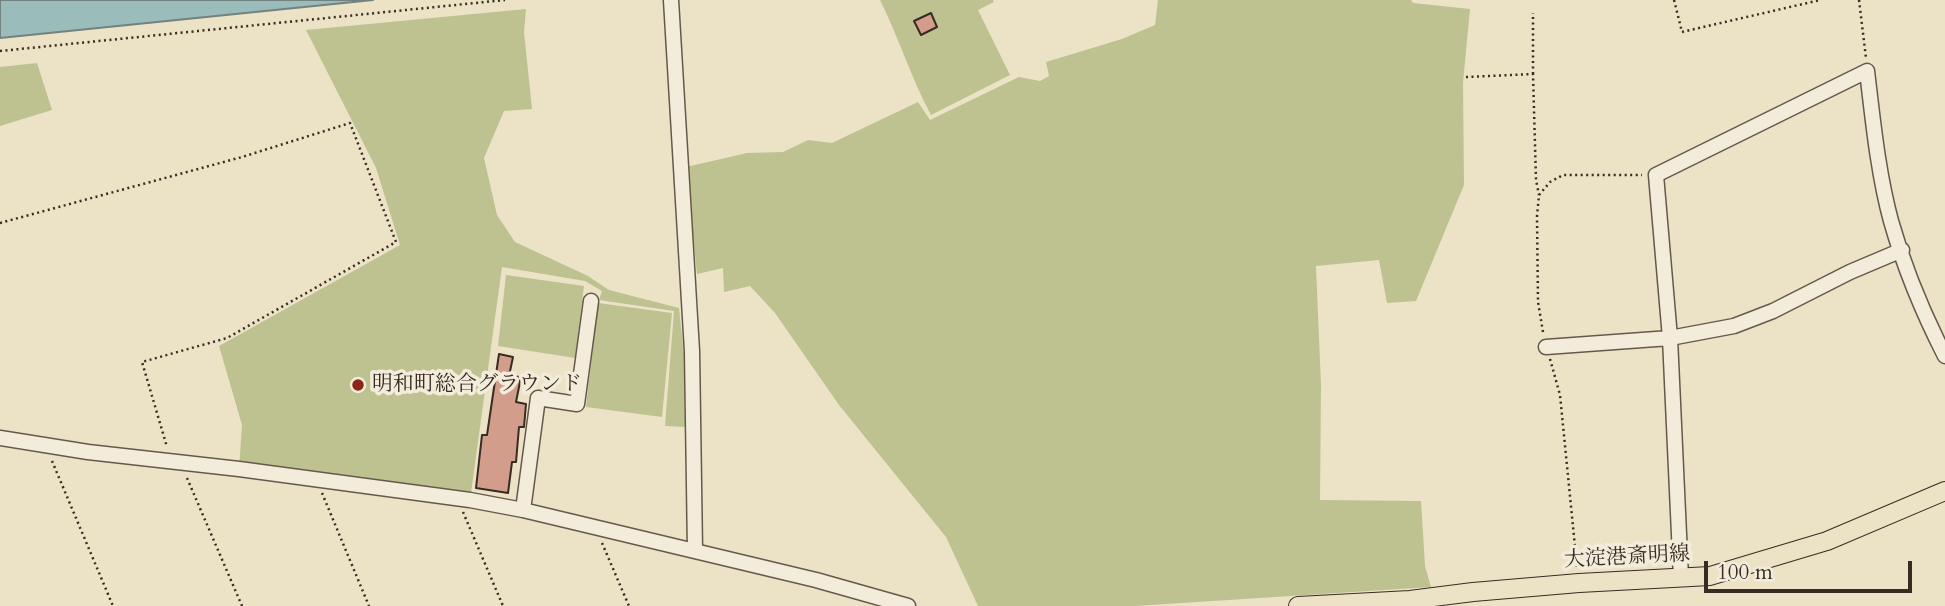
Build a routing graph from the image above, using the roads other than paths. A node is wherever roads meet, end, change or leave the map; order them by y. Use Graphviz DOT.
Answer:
graph roads {
  1 [pos="671,0"];
  2 [pos="1902,250"];
  3 [pos="591,301"];
  4 [pos="1670,338"];
  5 [pos="1546,347"];
  6 [pos="1945,356"];
  7 [pos="0,438"];
  8 [pos="1945,491"];
  9 [pos="523,510"];
  10 [pos="695,551"];
  11 [pos="1681,578"];
  12 [pos="1418,603"];
  13 [pos="908,606"];
  14 [pos="1298,606"];
  1 -- 10 [label="street"];
  2 -- 4 [label="street"];
  2 -- 4 [label="street"];
  2 -- 6 [label="street"];
  3 -- 9 [label="street"];
  4 -- 5 [label="street"];
  4 -- 11 [label="street"];
  7 -- 9 [label="street"];
  8 -- 11 [label="main road, 大淀港斎明線"];
  9 -- 10 [label="street"];
  10 -- 13 [label="street"];
  11 -- 12 [label="main road, 大淀港斎明線"];
  12 -- 14 [label="main road, 大淀港斎明線"];
}
